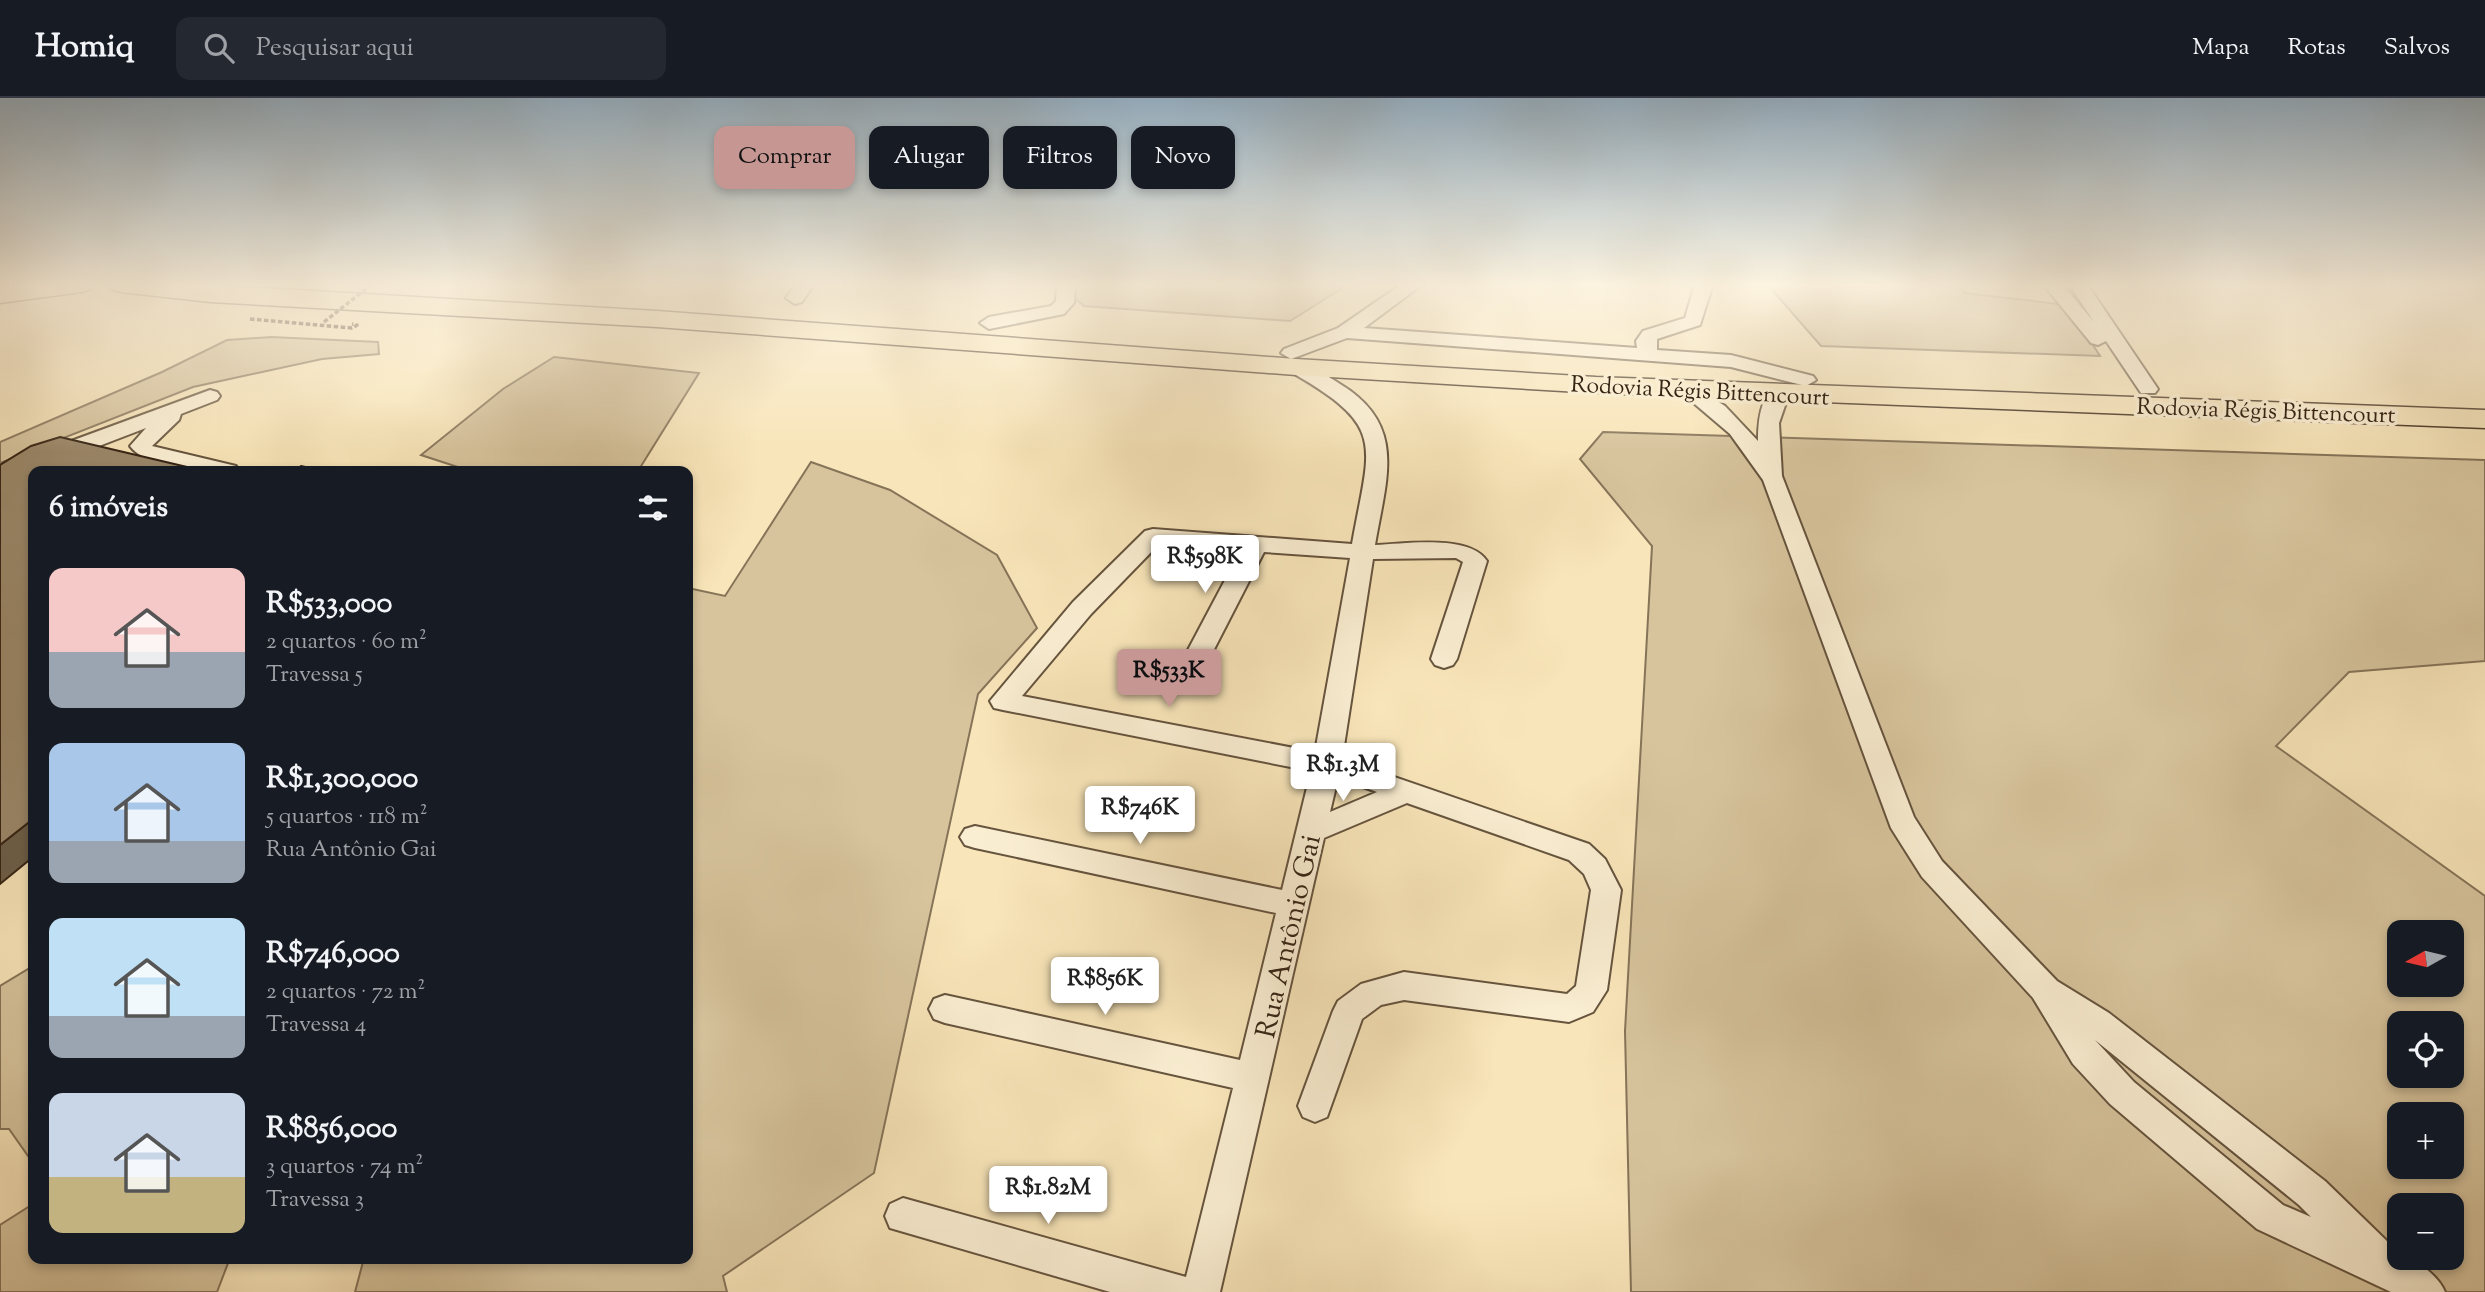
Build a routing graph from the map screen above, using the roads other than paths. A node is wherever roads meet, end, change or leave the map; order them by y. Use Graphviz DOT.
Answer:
graph roads {
  1 [pos="981,340"];
  2 [pos="1038,340"];
  3 [pos="1331,340"];
  4 [pos="1451,340"];
  5 [pos="1647,340"];
  6 [pos="2102,340"];
  7 [pos="2115,340"];
  8 [pos="1648,354"];
  9 [pos="2124,354"];
  10 [pos="1293,360"];
  11 [pos="1806,380"];
  12 [pos="2148,389"];
  13 [pos="1690,390"];
  14 [pos="1779,394"];
  15 [pos="2485,400"];
  16 [pos="2485,419"];
  17 [pos="44,459"];
  18 [pos="207,466"];
  19 [pos="1774,480"];
  20 [pos="1256,544"];
  21 [pos="1365,552"];
  22 [pos="1444,659"];
  23 [pos="1193,665"];
  24 [pos="1327,764"];
  25 [pos="1403,793"];
  26 [pos="1312,831"];
  27 [pos="975,837"];
  28 [pos="1294,905"];
  29 [pos="945,1009"];
  30 [pos="1253,1078"];
  31 [pos="1315,1105"];
  32 [pos="903,1216"];
  33 [pos="1177,1292"];
  34 [pos="1201,1292"];
  35 [pos="2426,1292"];
  1 -- 10 [label="highway, Rodovia Régis Bittencourt"];
  2 -- 10 [label="highway, Rodovia Régis Bittencourt"];
  3 -- 10 [label="street"];
  4 -- 8 [label="street"];
  5 -- 8 [label="street"];
  6 -- 9 [label="street"];
  7 -- 9 [label="street"];
  8 -- 11 [label="street"];
  9 -- 12 [label="street"];
  10 -- 11 [label="highway, Rodovia Régis Bittencourt"];
  10 -- 13 [label="highway, Rodovia Régis Bittencourt"];
  10 -- 21 [label="street, Rua Antônio Gai"];
  11 -- 12 [label="highway, Rodovia Régis Bittencourt"];
  12 -- 15 [label="highway, Rodovia Régis Bittencourt"];
  13 -- 14 [label="highway, Rodovia Régis Bittencourt"];
  13 -- 19 [label="street"];
  14 -- 16 [label="highway, Rodovia Régis Bittencourt"];
  14 -- 19 [label="street"];
  17 -- 18 [label="street"];
  19 -- 35 [label="street"];
  20 -- 21 [label="street"];
  20 -- 23 [label="street"];
  20 -- 24 [label="street"];
  21 -- 22 [label="street"];
  21 -- 24 [label="street, Rua Antônio Gai"];
  24 -- 25 [label="street"];
  24 -- 26 [label="street, Rua Antônio Gai"];
  25 -- 26 [label="street"];
  25 -- 31 [label="street"];
  26 -- 28 [label="street, Rua Antônio Gai"];
  27 -- 28 [label="street"];
  28 -- 30 [label="street, Rua Antônio Gai"];
  29 -- 30 [label="street"];
  30 -- 34 [label="street, Rua Antônio Gai"];
  32 -- 33 [label="street"];
}
